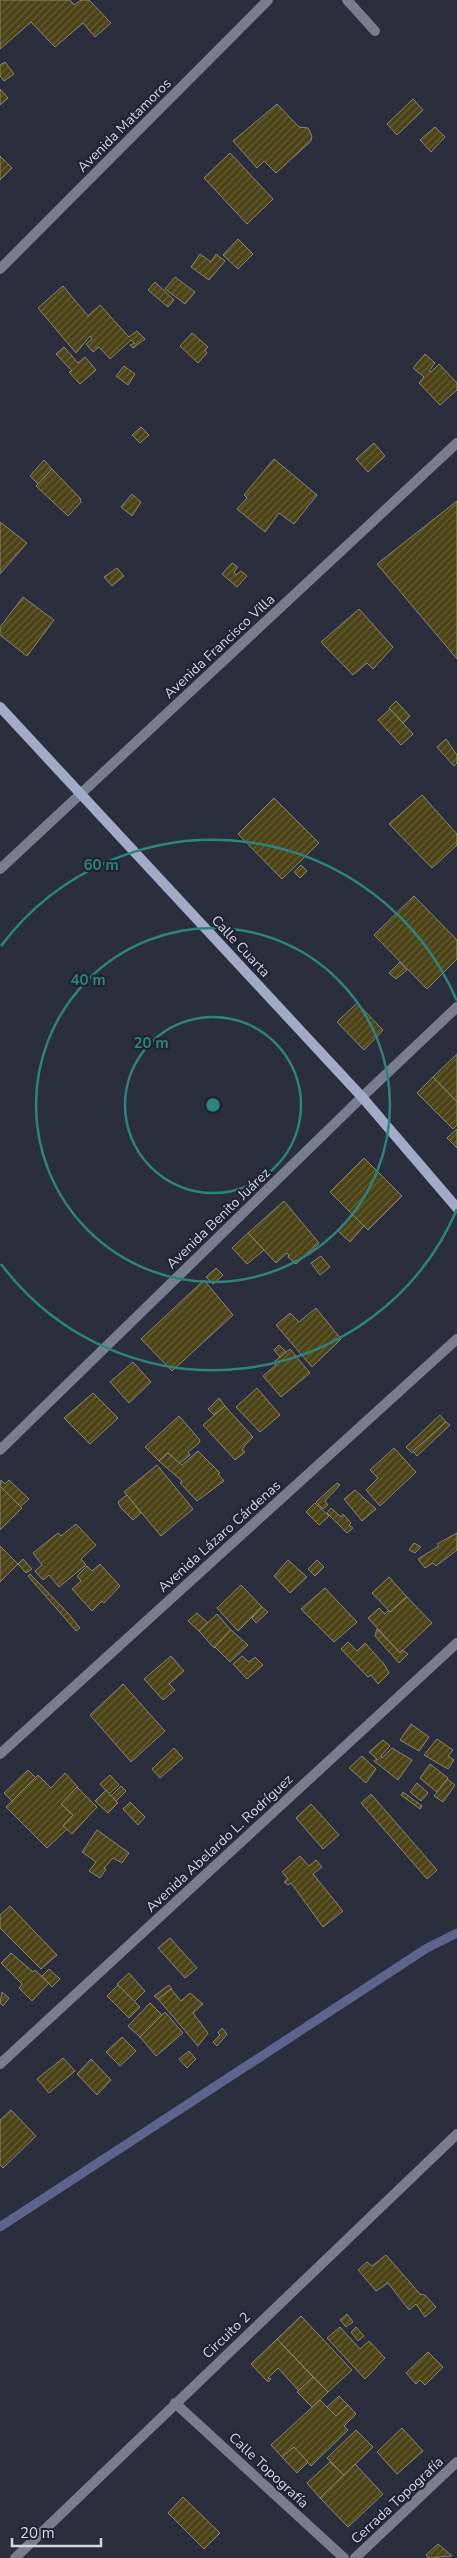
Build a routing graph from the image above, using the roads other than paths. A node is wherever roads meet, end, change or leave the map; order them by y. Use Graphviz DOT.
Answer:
graph roads {
  1 [pos="268,0"];
  2 [pos="347,0"];
  3 [pos="375,31"];
  4 [pos="0,269"];
  5 [pos="457,443"];
  6 [pos="0,707"];
  7 [pos="81,794"];
  8 [pos="0,869"];
  9 [pos="457,1007"];
  10 [pos="362,1097"];
  11 [pos="457,1208"];
  12 [pos="457,1339"];
  13 [pos="0,1450"];
  14 [pos="457,1643"];
  15 [pos="0,1754"];
  16 [pos="0,2064"];
  17 [pos="457,2134"];
  18 [pos="175,2403"];
  19 [pos="457,2462"];
  20 [pos="15,2558"];
  21 [pos="344,2558"];
  22 [pos="355,2558"];
  1 -- 4 [label="street, Avenida Matamoros"];
  2 -- 3 [label="street"];
  5 -- 7 [label="street, Avenida Francisco Villa"];
  6 -- 7 [label="street, Calle Cuarta"];
  7 -- 8 [label="street, Avenida Francisco Villa"];
  7 -- 10 [label="street, Calle Cuarta"];
  9 -- 10 [label="street, Avenida Benito Juárez"];
  10 -- 11 [label="street, Calle Cuarta"];
  10 -- 13 [label="street, Avenida Benito Juárez"];
  12 -- 15 [label="street, Avenida Lázaro Cárdenas"];
  14 -- 16 [label="street, Avenida Abelardo L. Rodríguez"];
  17 -- 18 [label="street, Circuito 2"];
  18 -- 20 [label="street, Circuito 2"];
  18 -- 21 [label="street, Calle Topografía"];
  19 -- 22 [label="street, Cerrada Topografía"];
}
